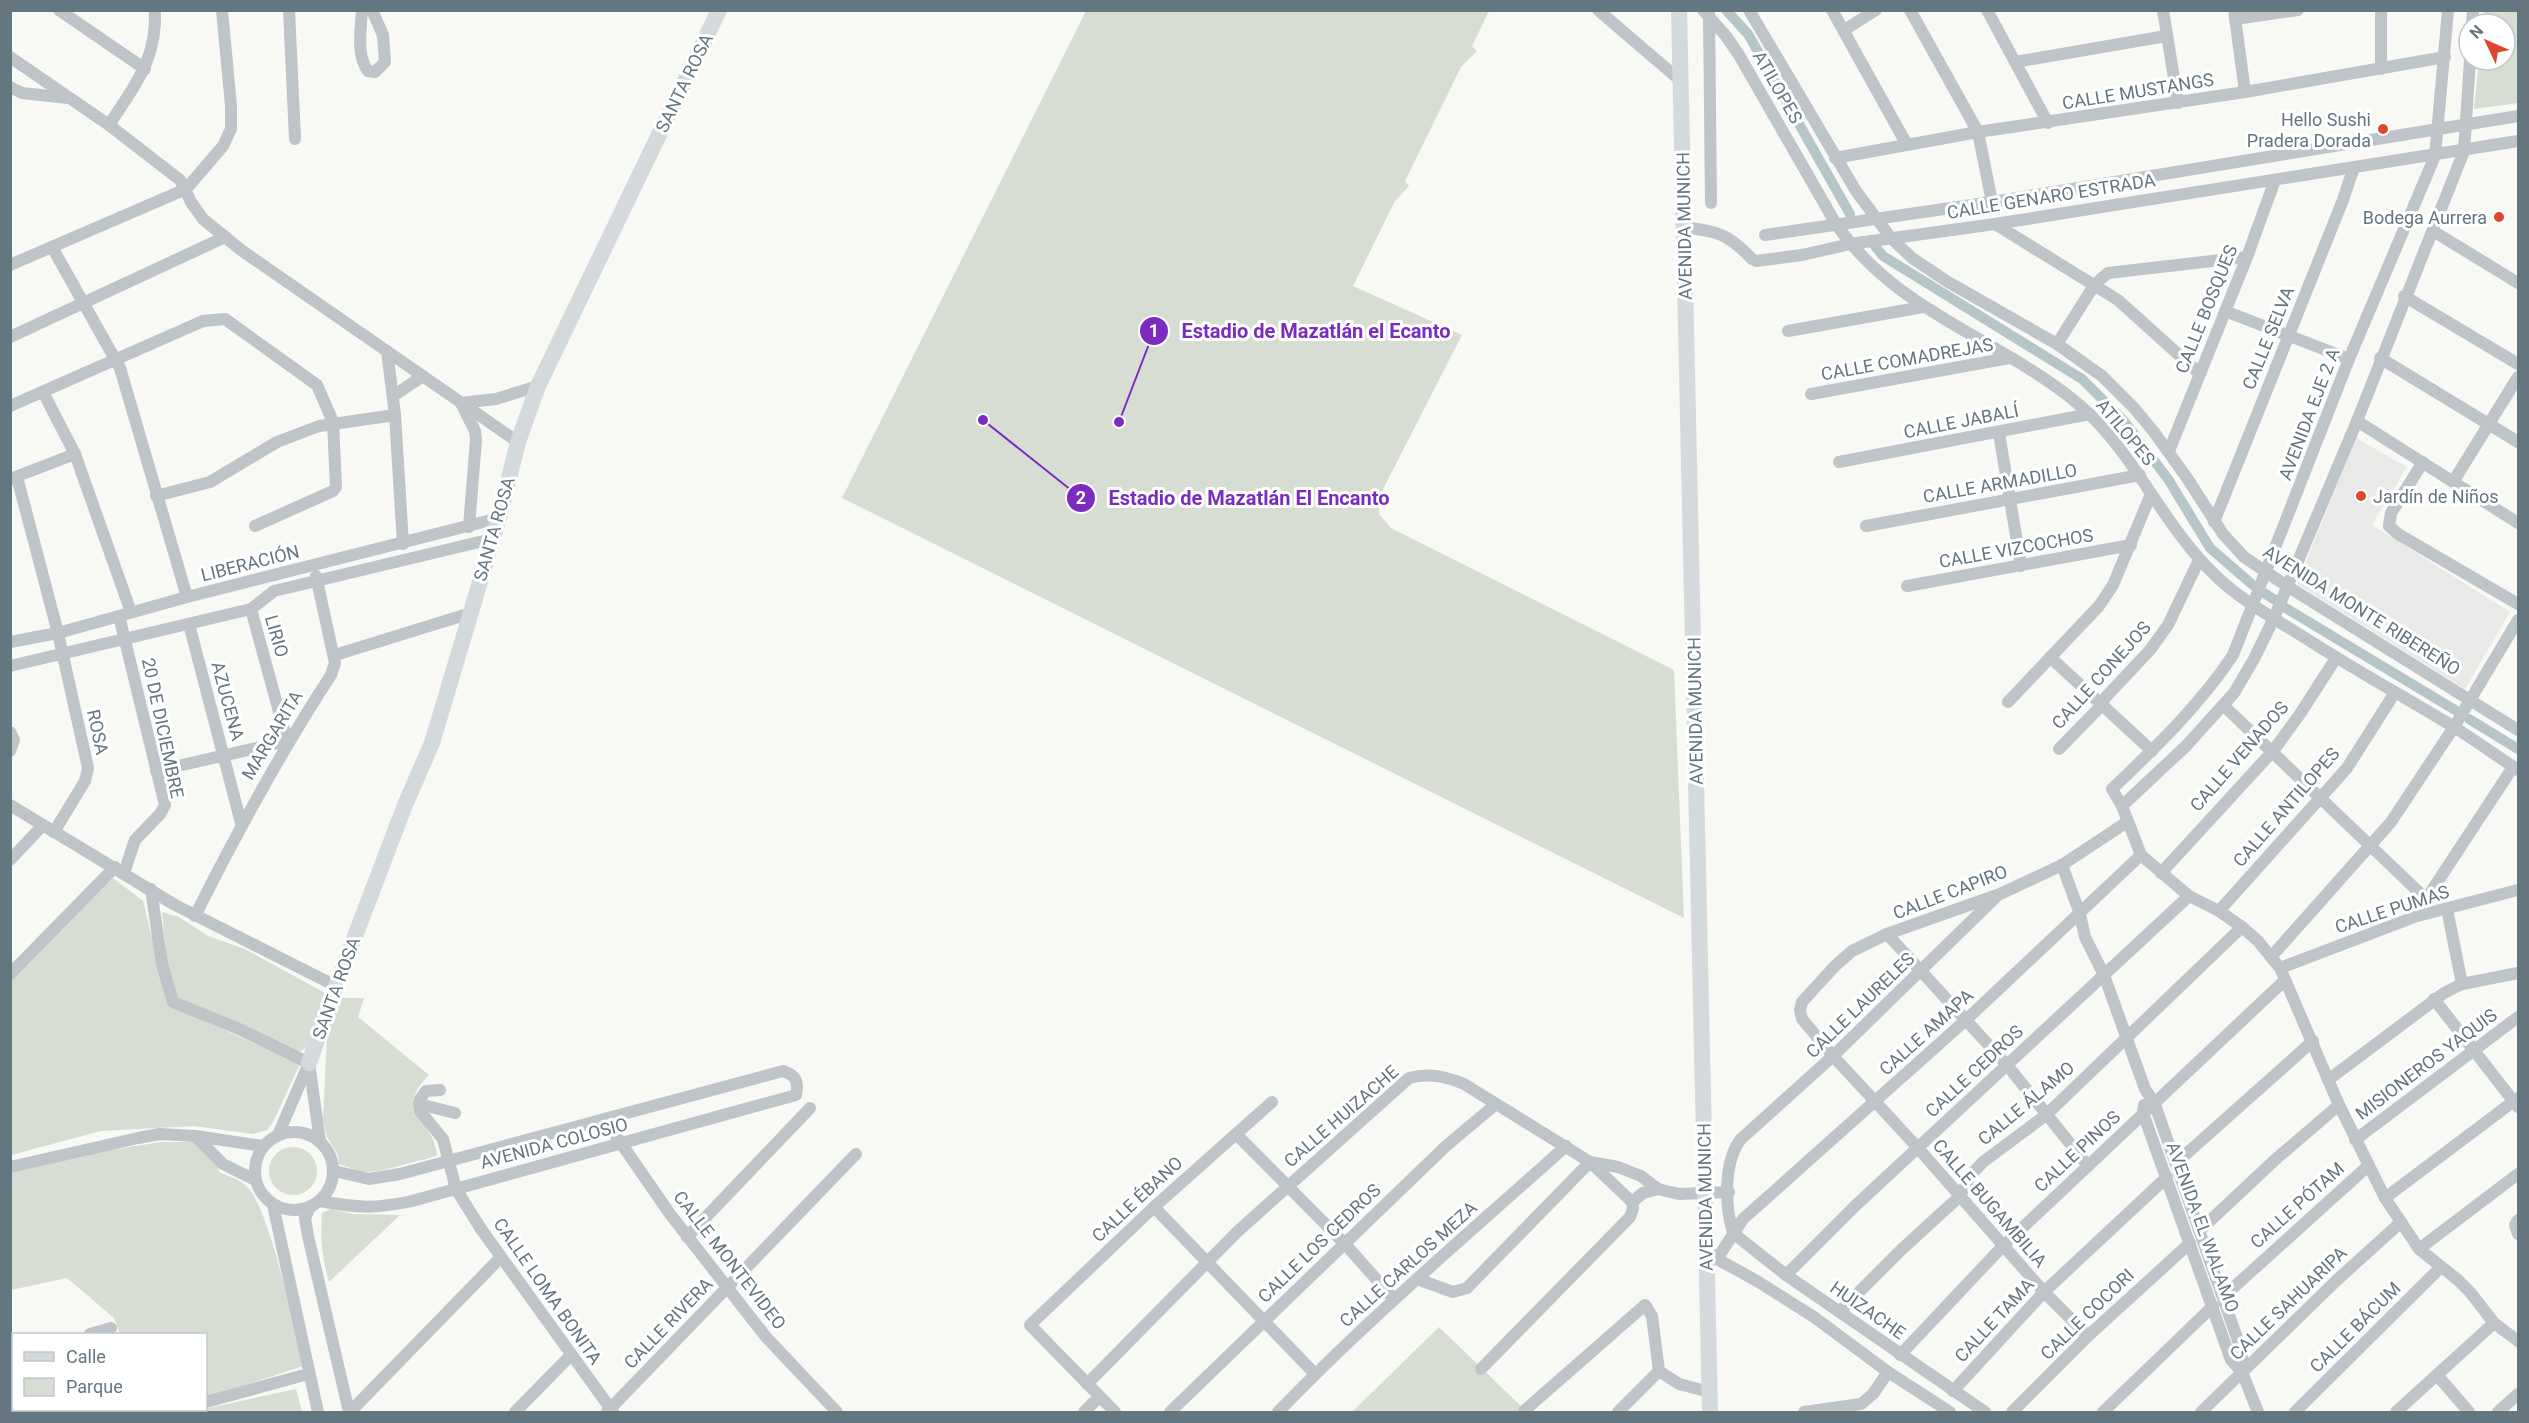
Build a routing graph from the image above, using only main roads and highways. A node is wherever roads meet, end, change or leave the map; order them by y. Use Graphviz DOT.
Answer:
graph roads {
  1 [pos="719,10"];
  2 [pos="1679,10"];
  3 [pos="309,1063"];
  4 [pos="1710,1413"];
  1 -- 3 [label="main road, SANTA ROSA"];
  2 -- 4 [label="main road, AVENIDA MUNICH"];
}
